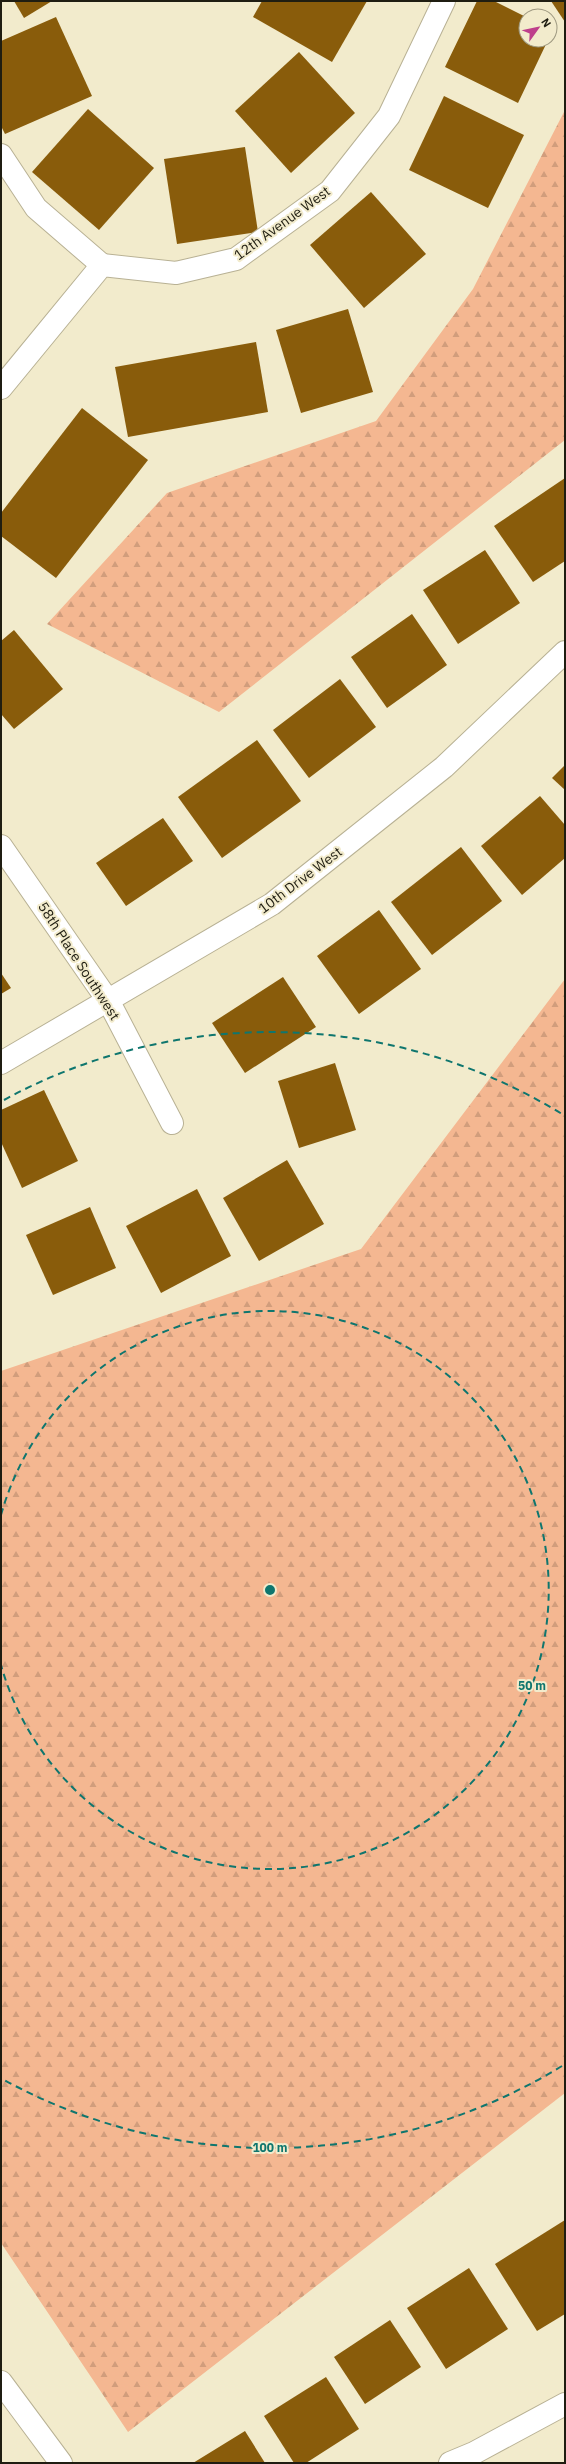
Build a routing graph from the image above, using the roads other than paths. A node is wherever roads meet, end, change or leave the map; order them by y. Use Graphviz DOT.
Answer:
graph roads {
  1 [pos="444,1"];
  2 [pos="1,155"];
  3 [pos="102,265"];
  4 [pos="1,388"];
  5 [pos="565,652"];
  6 [pos="1,846"];
  7 [pos="109,1002"];
  8 [pos="1,1063"];
  9 [pos="172,1124"];
  10 [pos="1,2382"];
  11 [pos="565,2404"];
  12 [pos="479,2458"];
  13 [pos="61,2463"];
  14 [pos="450,2463"];
  1 -- 3 [label="street, 12th Avenue West"];
  2 -- 3 [label="street"];
  3 -- 4 [label="street"];
  5 -- 7 [label="street, 10th Drive West"];
  6 -- 7 [label="street, 58th Place Southwest"];
  7 -- 8 [label="street, 10th Drive West"];
  7 -- 9 [label="street, 58th Place Southwest"];
  10 -- 13 [label="street"];
  11 -- 12 [label="street"];
  12 -- 14 [label="street"];
}
